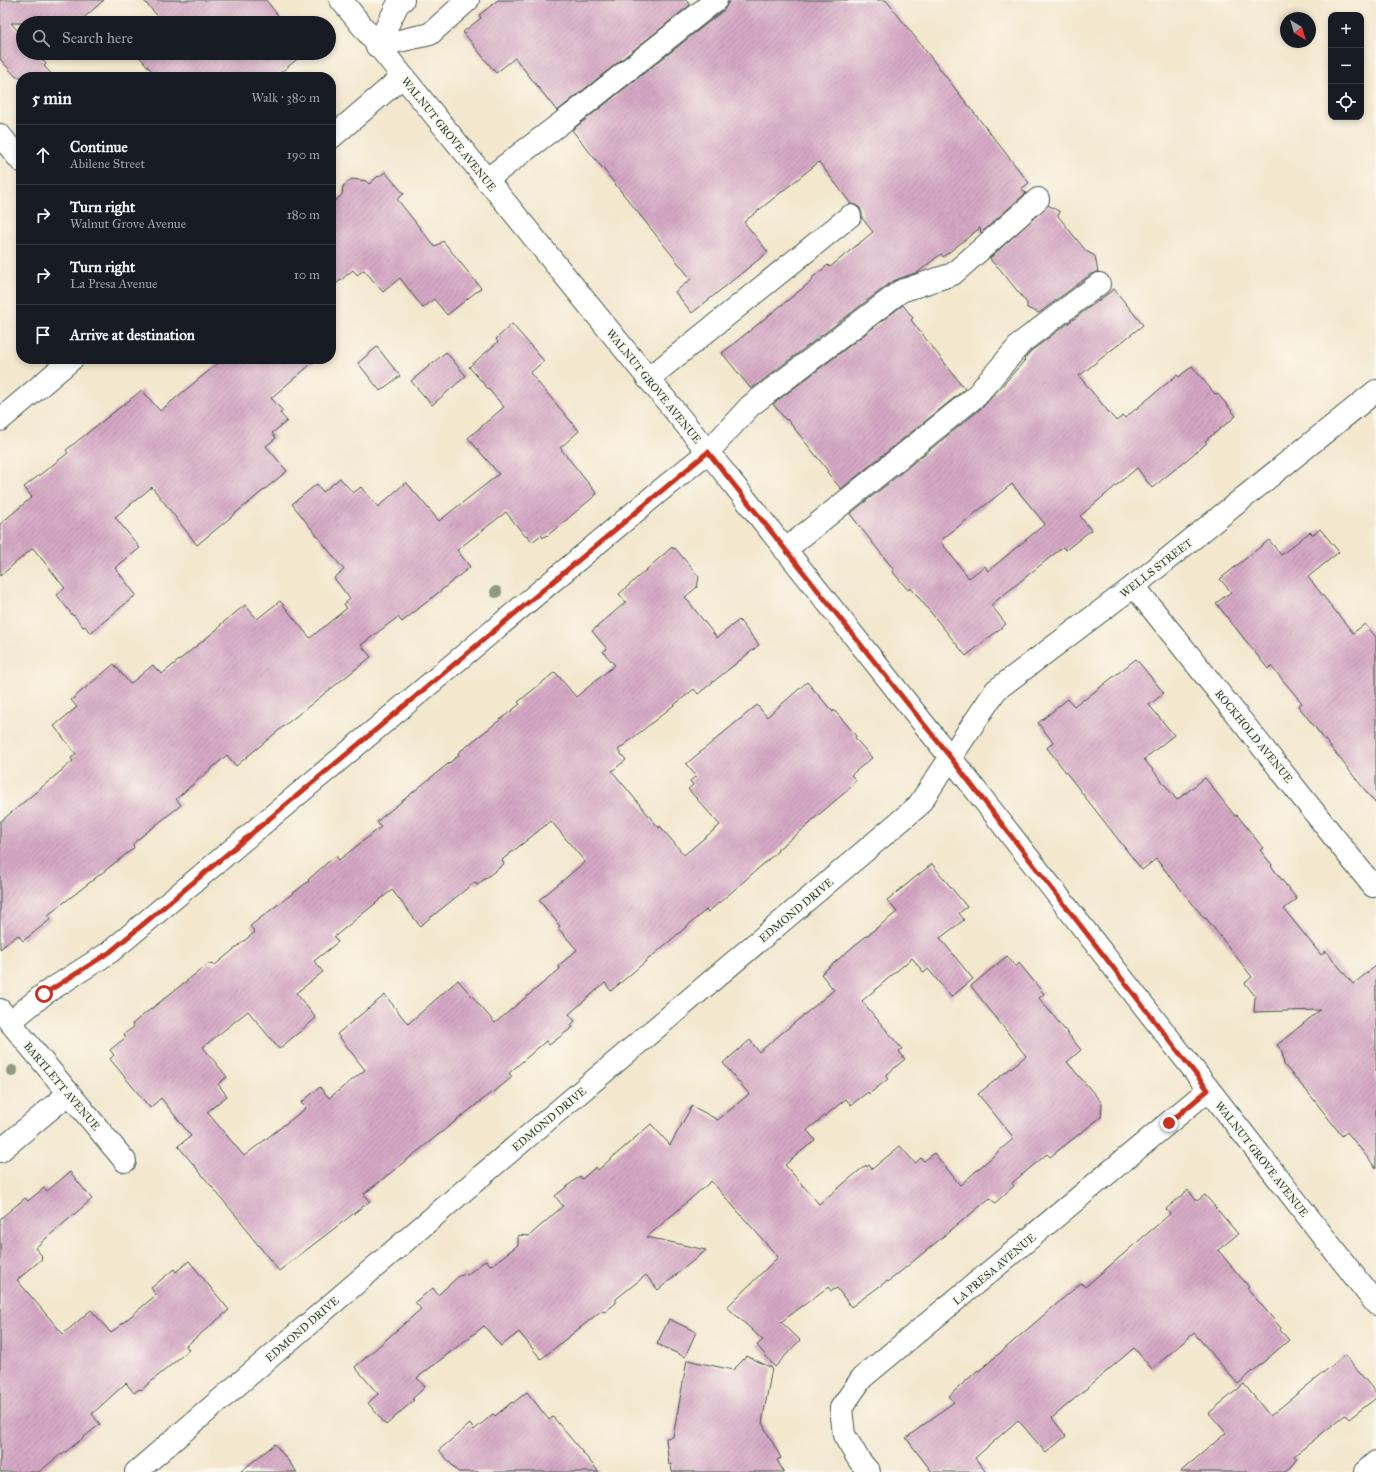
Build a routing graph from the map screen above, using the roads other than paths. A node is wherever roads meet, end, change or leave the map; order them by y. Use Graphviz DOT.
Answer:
graph roads {
  1 [pos="341,0"];
  2 [pos="403,0"];
  3 [pos="468,0"];
  4 [pos="716,0"];
  5 [pos="377,46"];
  6 [pos="402,77"];
  7 [pos="336,134"];
  8 [pos="0,135"];
  9 [pos="16,155"];
  10 [pos="486,180"];
  11 [pos="1038,199"];
  12 [pos="850,216"];
  13 [pos="1099,284"];
  14 [pos="66,364"];
  15 [pos="648,379"];
  16 [pos="1376,391"];
  17 [pos="0,420"];
  18 [pos="708,452"];
  19 [pos="785,550"];
  20 [pos="1134,586"];
  21 [pos="950,757"];
  22 [pos="1373,886"];
  23 [pos="5,1016"];
  24 [pos="1208,1090"];
  25 [pos="68,1094"];
  26 [pos="0,1151"];
  27 [pos="125,1161"];
  28 [pos="1376,1304"];
  29 [pos="1376,1462"];
  30 [pos="136,1472"];
  31 [pos="868,1472"];
  32 [pos="1365,1472"];
  1 -- 5 [label="street, WALNUT GROVE AVENUE"];
  2 -- 5 [label="street"];
  3 -- 5 [label="street"];
  4 -- 10 [label="street"];
  5 -- 6 [label="street, WALNUT GROVE AVENUE"];
  6 -- 7 [label="street"];
  6 -- 10 [label="street, WALNUT GROVE AVENUE"];
  8 -- 9 [label="street"];
  10 -- 15 [label="street, WALNUT GROVE AVENUE"];
  11 -- 18 [label="street"];
  12 -- 15 [label="street"];
  13 -- 19 [label="street"];
  14 -- 17 [label="street"];
  15 -- 18 [label="street, WALNUT GROVE AVENUE"];
  16 -- 20 [label="street, WELLS STREET"];
  18 -- 19 [label="street, WALNUT GROVE AVENUE"];
  18 -- 23 [label="street"];
  19 -- 21 [label="street, WALNUT GROVE AVENUE"];
  20 -- 21 [label="street, WELLS STREET"];
  20 -- 22 [label="street, ROCKHOLD AVENUE"];
  21 -- 24 [label="street, WALNUT GROVE AVENUE"];
  21 -- 30 [label="street, EDMOND DRIVE"];
  23 -- 25 [label="street, BARTLETT AVENUE"];
  24 -- 28 [label="street, WALNUT GROVE AVENUE"];
  24 -- 31 [label="street, LA PRESA AVENUE"];
  25 -- 26 [label="street"];
  25 -- 27 [label="street, BARTLETT AVENUE"];
  29 -- 32 [label="street"];
}
